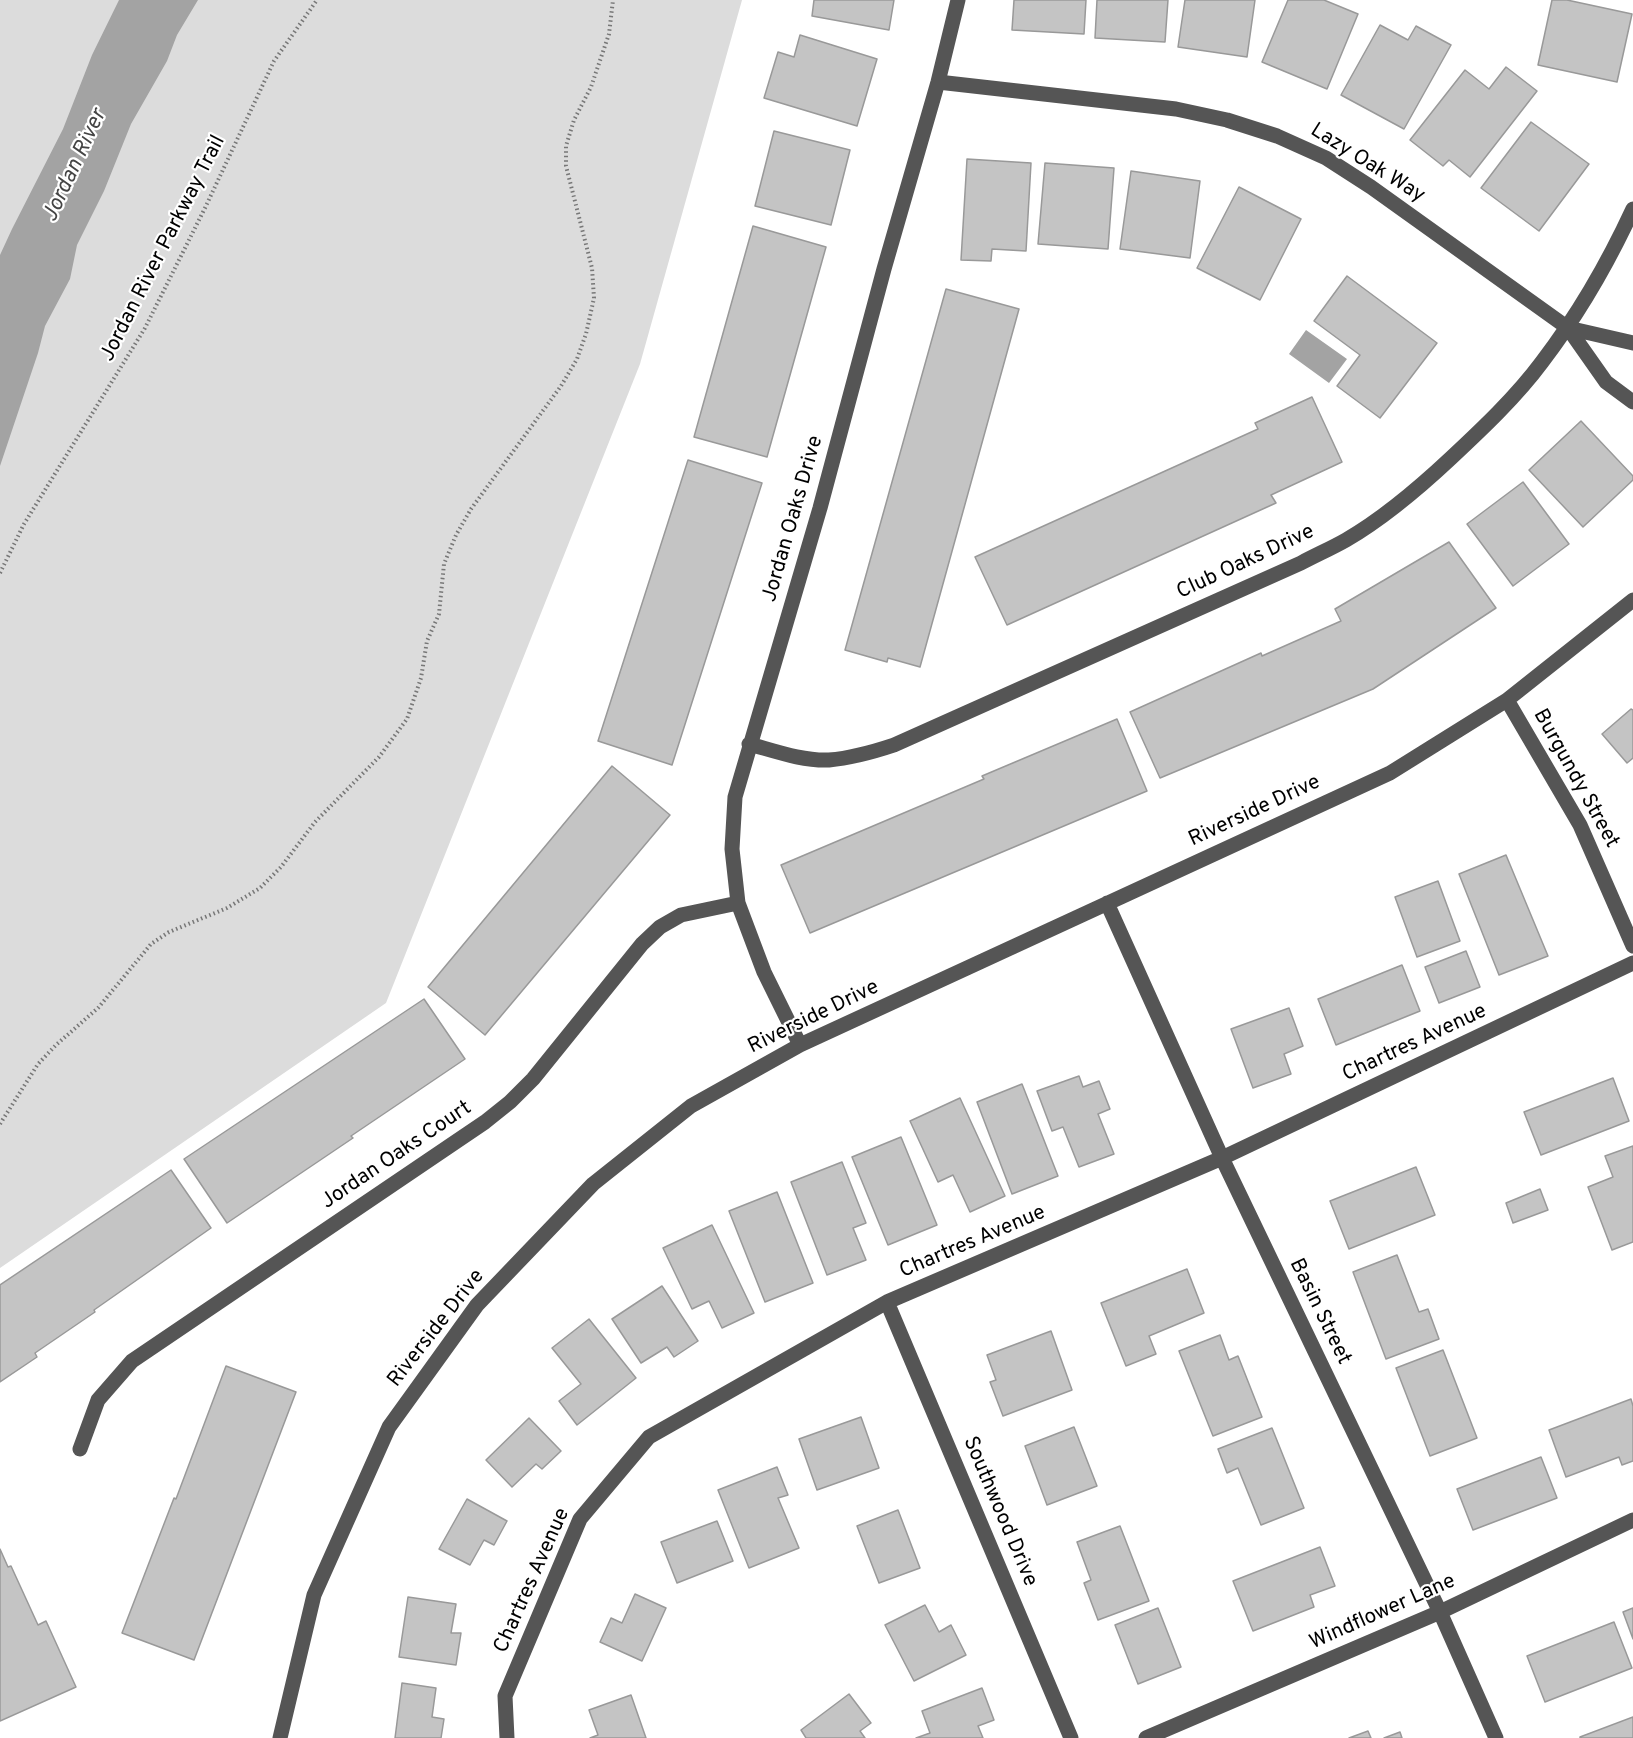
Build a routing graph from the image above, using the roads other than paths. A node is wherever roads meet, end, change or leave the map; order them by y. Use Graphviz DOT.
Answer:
graph roads {
  1 [pos="958,0"];
  2 [pos="938,82"];
  3 [pos="1633,209"];
  4 [pos="1568,328"];
  5 [pos="1633,343"];
  6 [pos="1633,402"];
  7 [pos="1633,600"];
  8 [pos="1507,700"];
  9 [pos="749,744"];
  10 [pos="738,903"];
  11 [pos="1107,903"];
  12 [pos="1633,946"];
  13 [pos="1633,963"];
  14 [pos="800,1045"];
  15 [pos="1222,1158"];
  16 [pos="887,1302"];
  17 [pos="80,1449"];
  18 [pos="1633,1520"];
  19 [pos="1440,1612"];
  20 [pos="280,1738"];
  21 [pos="507,1738"];
  22 [pos="1071,1738"];
  23 [pos="1146,1738"];
  24 [pos="1496,1738"];
  1 -- 2 [label="street, Jordan Oaks Drive"];
  2 -- 4 [label="street, Lazy Oak Way"];
  2 -- 9 [label="street, Jordan Oaks Drive"];
  3 -- 4 [label="street, Club Oaks Drive"];
  4 -- 5 [label="street, Lazy Oak Way"];
  4 -- 6 [label="street, Lazy Oak Way"];
  4 -- 9 [label="street, Club Oaks Drive"];
  7 -- 8 [label="street, Riverside Drive"];
  8 -- 11 [label="street, Riverside Drive"];
  8 -- 12 [label="street, Burgundy Street"];
  9 -- 10 [label="street, Jordan Oaks Drive"];
  10 -- 14 [label="street, Jordan Oaks Drive"];
  10 -- 17 [label="street, Jordan Oaks Court"];
  11 -- 14 [label="street, Riverside Drive"];
  11 -- 15 [label="street, Basin Street"];
  13 -- 15 [label="street, Chartres Avenue"];
  14 -- 20 [label="street, Riverside Drive"];
  15 -- 16 [label="street, Chartres Avenue"];
  15 -- 19 [label="street, Basin Street"];
  16 -- 21 [label="street, Chartres Avenue"];
  16 -- 22 [label="street, Southwood Drive"];
  18 -- 19 [label="street, Windflower Lane"];
  19 -- 23 [label="street, Windflower Lane"];
  19 -- 24 [label="street, Basin Street"];
}
